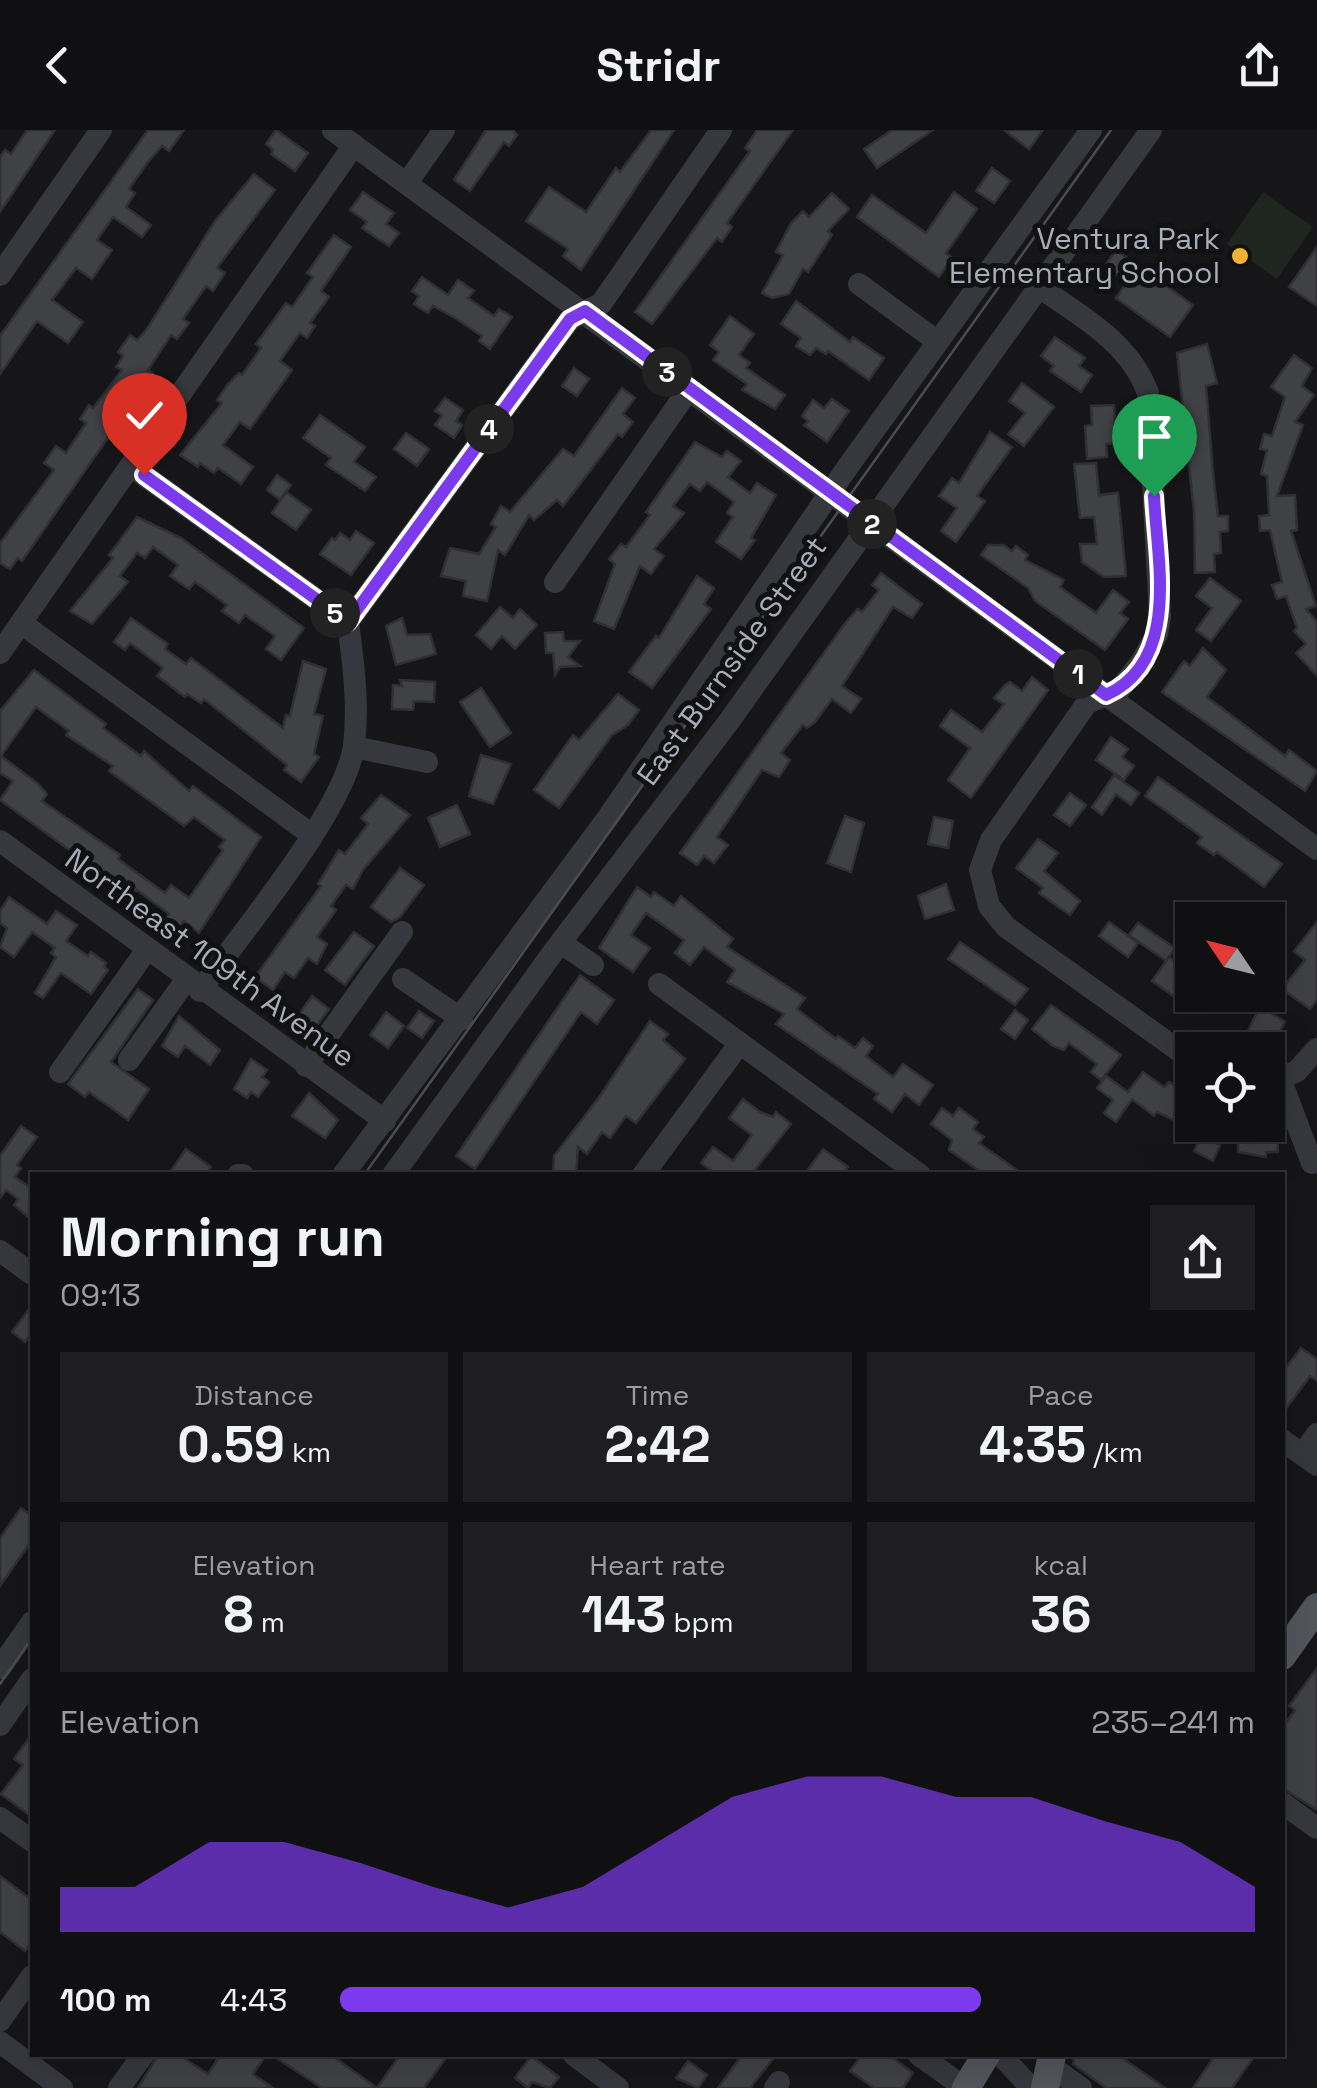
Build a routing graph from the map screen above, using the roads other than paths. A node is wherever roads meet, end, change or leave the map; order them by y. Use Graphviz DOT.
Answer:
graph roads {
  1 [pos="101,130"];
  2 [pos="334,130"];
  3 [pos="444,130"];
  4 [pos="721,130"];
  5 [pos="1091,130"];
  6 [pos="1151,130"];
  7 [pos="354,145"];
  8 [pos="407,183"];
  9 [pos="0,275"];
  10 [pos="858,284"];
  11 [pos="1038,286"];
  12 [pos="585,311"];
  13 [pos="938,342"];
  14 [pos="690,389"];
  15 [pos="130,466"];
  16 [pos="830,494"];
  17 [pos="869,522"];
  18 [pos="554,582"];
  19 [pos="22,622"];
  20 [pos="348,622"];
  21 [pos="0,653"];
  22 [pos="1106,695"];
  23 [pos="354,746"];
  24 [pos="427,762"];
  25 [pos="312,834"];
  26 [pos="0,841"];
  27 [pos="1317,848"];
  28 [pos="402,932"];
  29 [pos="561,943"];
  30 [pos="146,951"];
  31 [pos="593,965"];
  32 [pos="403,978"];
  33 [pos="659,984"];
  34 [pos="193,986"];
  35 [pos="462,1019"];
  36 [pos="740,1043"];
  37 [pos="1175,1048"];
  38 [pos="1317,1049"];
  39 [pos="129,1060"];
  40 [pos="306,1066"];
  41 [pos="60,1072"];
  42 [pos="1285,1078"];
  43 [pos="1285,1106"];
  44 [pos="385,1121"];
  45 [pos="1312,1163"];
  46 [pos="345,1172"];
  47 [pos="395,1172"];
  48 [pos="645,1172"];
  49 [pos="912,1172"];
  50 [pos="0,1250"];
  51 [pos="30,1272"];
  52 [pos="1317,1434"];
  53 [pos="1285,1442"];
  54 [pos="1310,1460"];
  55 [pos="1317,1607"];
  56 [pos="30,1625"];
  57 [pos="1285,1652"];
  58 [pos="0,1668"];
  59 [pos="29,1691"];
  60 [pos="0,1725"];
  61 [pos="1285,1806"];
  62 [pos="0,1818"];
  63 [pos="1317,1828"];
  64 [pos="30,1840"];
  65 [pos="30,1979"];
  66 [pos="0,2021"];
  67 [pos="0,2042"];
  68 [pos="142,2057"];
  69 [pos="577,2057"];
  70 [pos="922,2057"];
  71 [pos="985,2057"];
  72 [pos="1003,2057"];
  73 [pos="1049,2069"];
  74 [pos="53,2085"];
  75 [pos="120,2088"];
  76 [pos="618,2088"];
  77 [pos="965,2088"];
  78 [pos="1032,2088"];
  79 [pos="1081,2088"];
  1 -- 9 [label="street"];
  2 -- 7 [label="street"];
  3 -- 8 [label="street"];
  4 -- 12 [label="street"];
  5 -- 13 [label="street, East Burnside Street"];
  6 -- 11 [label="street, East Burnside Street"];
  7 -- 8 [label="street"];
  7 -- 15 [label="street"];
  8 -- 12 [label="street"];
  10 -- 13 [label="street"];
  11 -- 17 [label="street, East Burnside Street"];
  11 -- 22 [label="street"];
  12 -- 14 [label="street"];
  12 -- 20 [label="street"];
  13 -- 16 [label="street, East Burnside Street"];
  14 -- 16 [label="street"];
  14 -- 18 [label="street"];
  15 -- 19 [label="street"];
  15 -- 20 [label="street"];
  16 -- 17 [label="street"];
  16 -- 35 [label="street, East Burnside Street"];
  17 -- 22 [label="street"];
  17 -- 29 [label="street, East Burnside Street"];
  19 -- 21 [label="street"];
  19 -- 25 [label="street"];
  20 -- 23 [label="street"];
  22 -- 27 [label="street"];
  22 -- 37 [label="street"];
  23 -- 24 [label="street"];
  23 -- 25 [label="street"];
  25 -- 34 [label="street"];
  26 -- 30 [label="street, Northeast 109th Avenue"];
  28 -- 40 [label="street"];
  29 -- 31 [label="street"];
  29 -- 47 [label="street, East Burnside Street"];
  30 -- 34 [label="street, Northeast 109th Avenue"];
  30 -- 41 [label="street"];
  32 -- 35 [label="street"];
  33 -- 36 [label="street"];
  34 -- 39 [label="street"];
  34 -- 40 [label="street, Northeast 109th Avenue"];
  35 -- 44 [label="street, East Burnside Street"];
  36 -- 48 [label="street"];
  36 -- 49 [label="street"];
  38 -- 42 [label="street"];
  40 -- 44 [label="street, Northeast 109th Avenue"];
  43 -- 45 [label="street"];
  44 -- 46 [label="street, East Burnside Street"];
  50 -- 51 [label="street"];
  52 -- 54 [label="street"];
  53 -- 54 [label="street"];
  55 -- 57 [label="main road"];
  56 -- 58 [label="street"];
  59 -- 60 [label="street"];
  61 -- 63 [label="street"];
  62 -- 64 [label="street"];
  65 -- 66 [label="street"];
  67 -- 74 [label="street"];
  68 -- 75 [label="street"];
  69 -- 76 [label="street"];
  70 -- 77 [label="street"];
  71 -- 77 [label="main road"];
  72 -- 78 [label="street"];
  73 -- 79 [label="street"];
}
